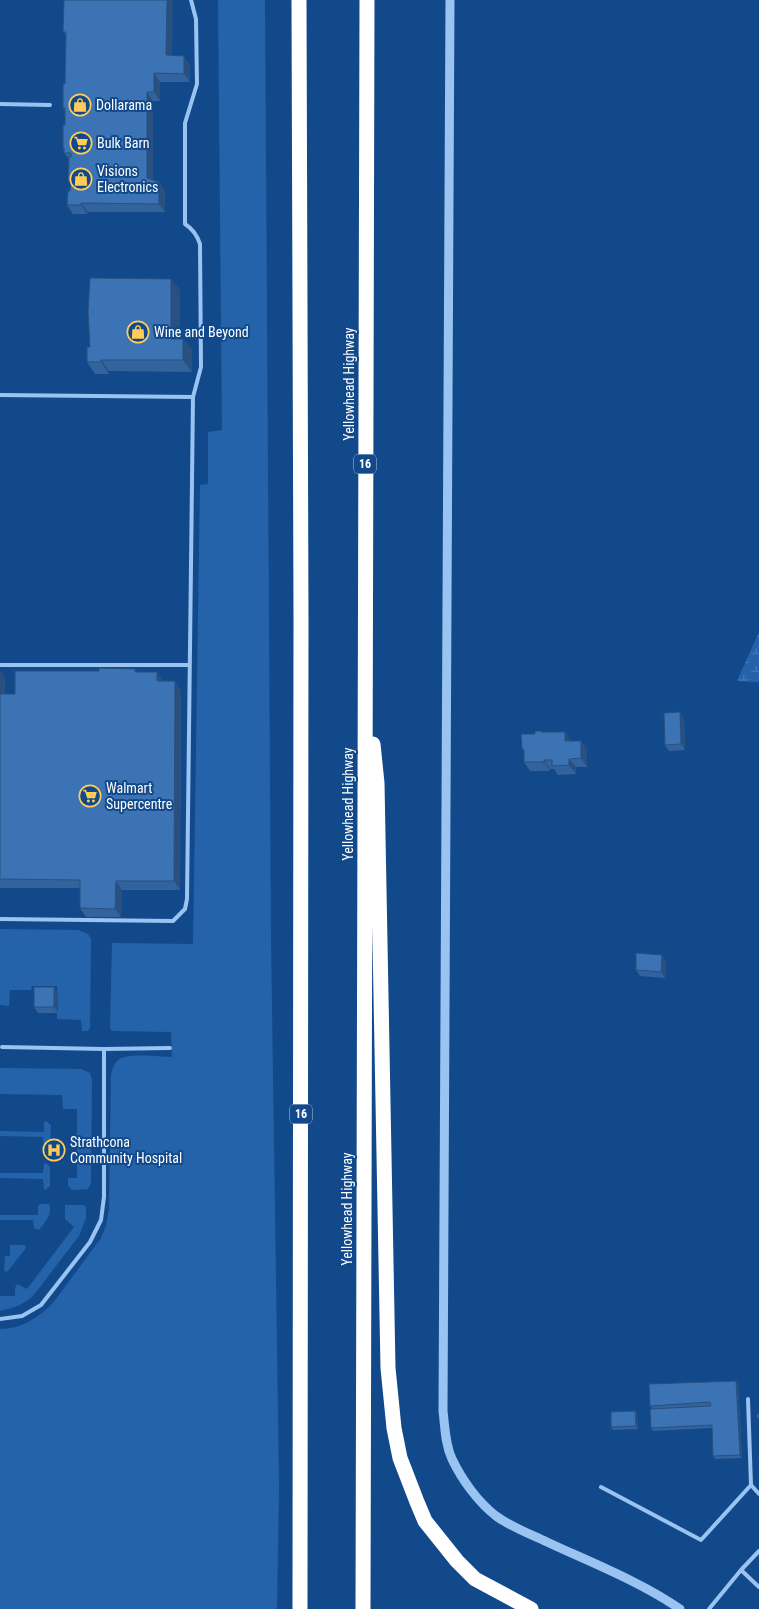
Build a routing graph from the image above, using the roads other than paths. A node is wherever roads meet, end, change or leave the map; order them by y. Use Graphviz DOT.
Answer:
graph roads {
  1 [pos="191,0"];
  2 [pos="299,0"];
  3 [pos="367,0"];
  4 [pos="450,0"];
  5 [pos="0,104"];
  6 [pos="50,105"];
  7 [pos="0,395"];
  8 [pos="193,397"];
  9 [pos="365,656"];
  10 [pos="0,665"];
  11 [pos="189,665"];
  12 [pos="0,919"];
  13 [pos="2,1047"];
  14 [pos="170,1048"];
  15 [pos="104,1049"];
  16 [pos="0,1319"];
  17 [pos="748,1399"];
  18 [pos="751,1485"];
  19 [pos="601,1487"];
  20 [pos="759,1494"];
  21 [pos="759,1551"];
  22 [pos="741,1570"];
  23 [pos="759,1587"];
  24 [pos="300,1609"];
  25 [pos="363,1609"];
  26 [pos="531,1609"];
  27 [pos="680,1609"];
  28 [pos="708,1609"];
  1 -- 8 [label="lane"];
  2 -- 24 [label="highway, 16"];
  3 -- 9 [label="highway, Yellowhead Highway / 16"];
  4 -- 27 [label="street"];
  5 -- 6 [label="lane"];
  7 -- 8 [label="lane"];
  8 -- 11 [label="lane"];
  9 -- 25 [label="highway, Yellowhead Highway / 16"];
  9 -- 26 [label="highway"];
  10 -- 11 [label="lane"];
  11 -- 12 [label="lane"];
  13 -- 15 [label="lane"];
  14 -- 15 [label="lane"];
  15 -- 16 [label="lane"];
  17 -- 18 [label="lane"];
  18 -- 19 [label="lane"];
  18 -- 20 [label="lane"];
  21 -- 22 [label="lane"];
  22 -- 23 [label="lane"];
  22 -- 28 [label="lane"];
}
